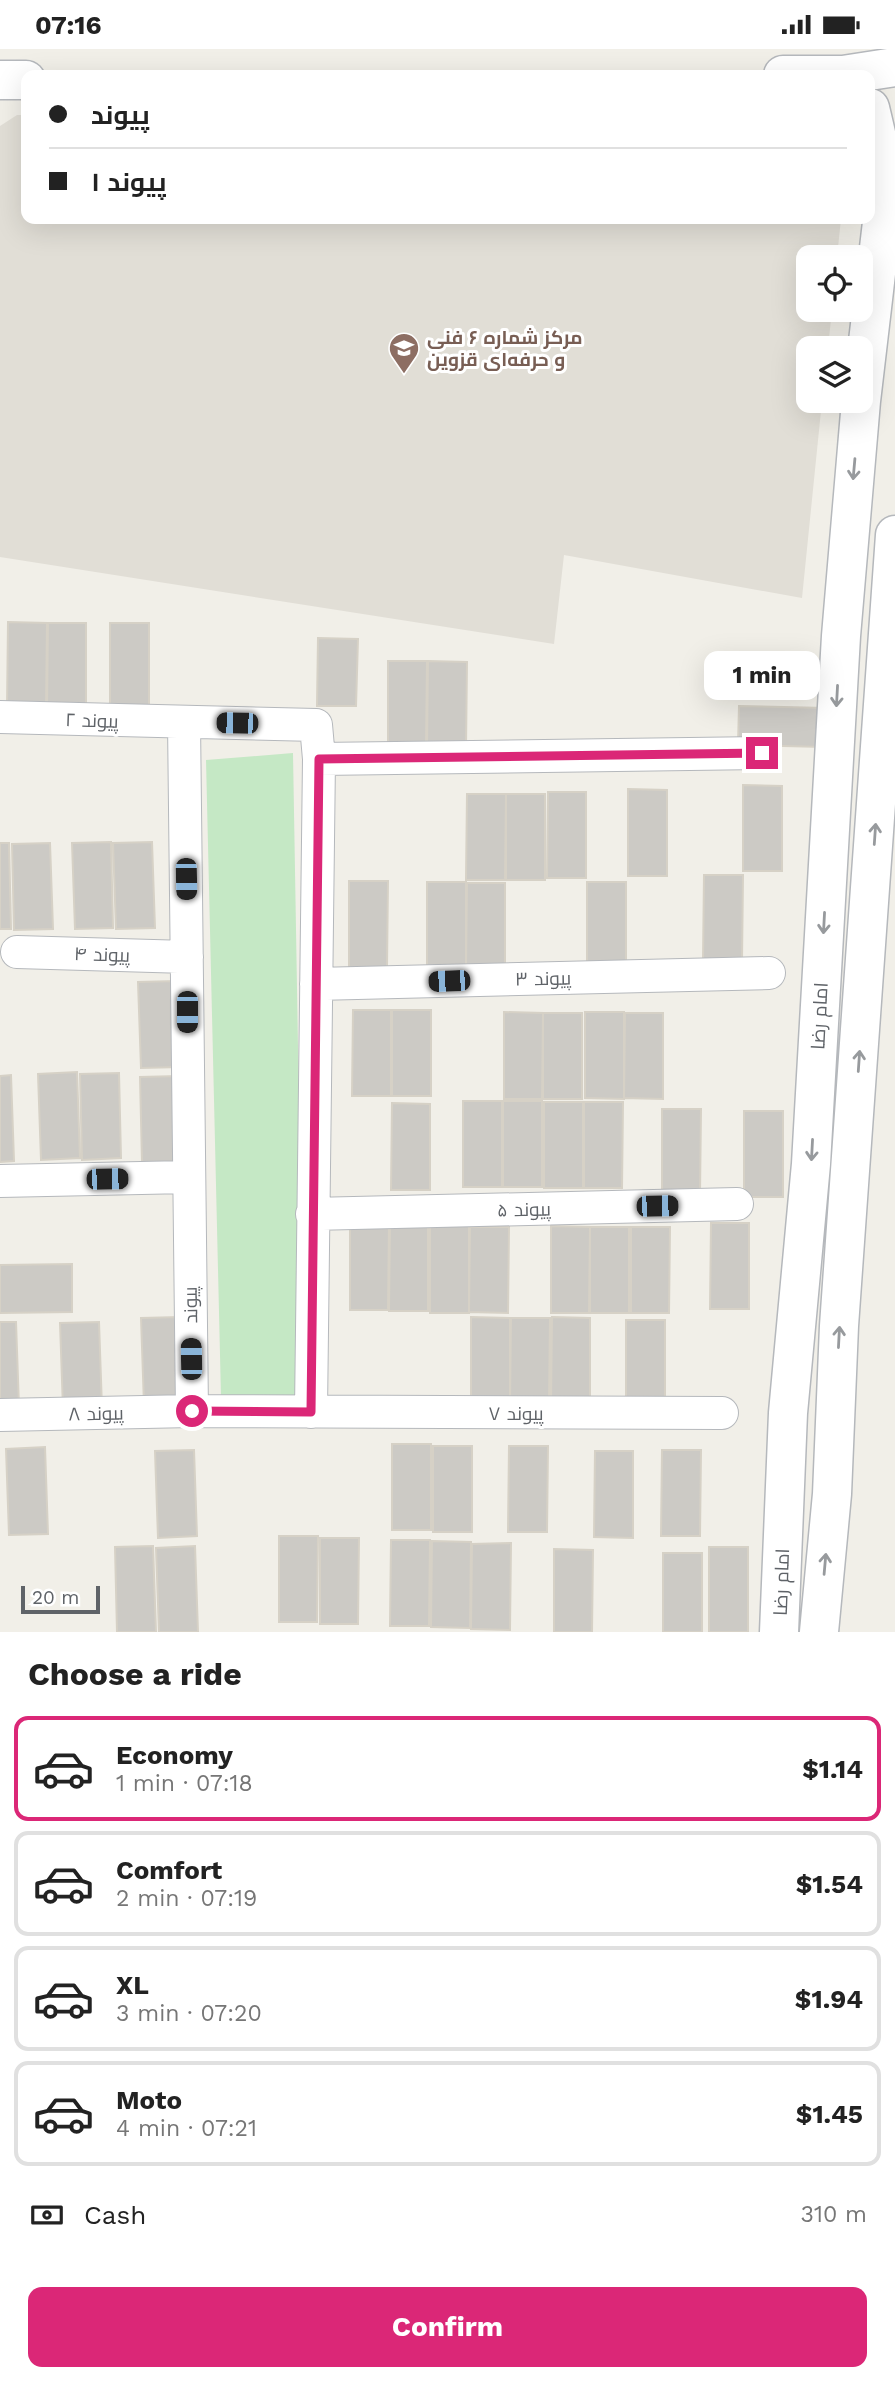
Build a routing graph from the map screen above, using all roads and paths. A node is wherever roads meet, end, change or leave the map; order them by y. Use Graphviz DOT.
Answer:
graph roads {
  1 [pos="895,67"];
  2 [pos="875,70"];
  3 [pos="0,80"];
  4 [pos="21,80"];
  5 [pos="875,123"];
  6 [pos="891,171"];
  7 [pos="869,336"];
  8 [pos="860,413"];
  9 [pos="895,534"];
  10 [pos="0,717"];
  11 [pos="184,722"];
  12 [pos="762,753"];
  13 [pos="319,759"];
  14 [pos="17,952"];
  15 [pos="187,957"];
  16 [pos="769,973"];
  17 [pos="316,984"];
  18 [pos="188,1177"];
  19 [pos="0,1181"];
  20 [pos="737,1204"];
  21 [pos="312,1214"];
  22 [pos="192,1411"];
  23 [pos="311,1412"];
  24 [pos="722,1413"];
  25 [pos="0,1415"];
  26 [pos="779,1632"];
  27 [pos="819,1632"];
  1 -- 2 [label="street"];
  3 -- 4 [label="street"];
  5 -- 6 [label="street, امام رضا"];
  6 -- 7 [label="street, امام رضا"];
  8 -- 26 [label="street, امام رضا, one-way"];
  27 -- 9 [label="street, one-way"];
  10 -- 11 [label="street, پیوند ۲"];
  11 -- 13 [label="street"];
  11 -- 15 [label="street, پیوند"];
  12 -- 13 [label="street"];
  13 -- 17 [label="street"];
  14 -- 15 [label="street, پیوند ۴"];
  15 -- 18 [label="street, پیوند"];
  16 -- 17 [label="street, پیوند ۳"];
  17 -- 21 [label="street"];
  18 -- 19 [label="street"];
  18 -- 22 [label="street, پیوند"];
  20 -- 21 [label="street, پیوند ۵"];
  21 -- 23 [label="street"];
  22 -- 23 [label="street"];
  22 -- 25 [label="street, پیوند ۸"];
  23 -- 24 [label="street, پیوند ۷"];
}
